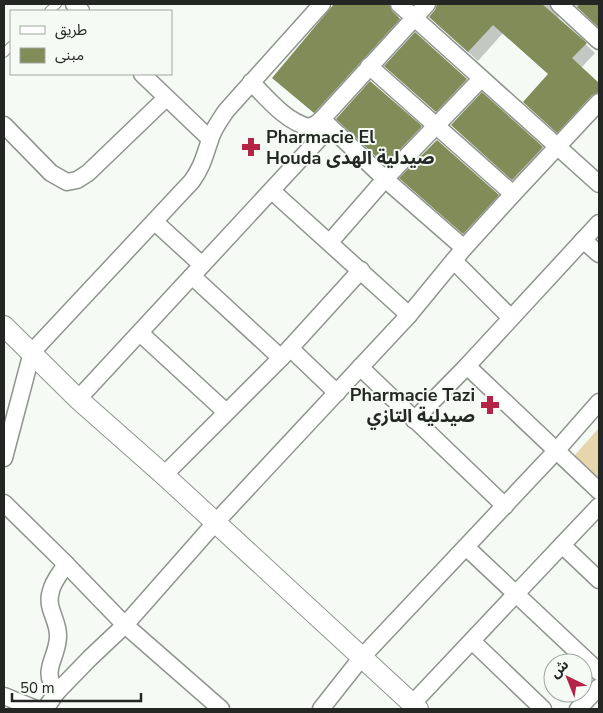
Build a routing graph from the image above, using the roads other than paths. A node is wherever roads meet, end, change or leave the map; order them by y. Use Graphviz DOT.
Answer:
graph roads {
  1 [pos="322,4"];
  2 [pos="399,4"];
  3 [pos="426,4"];
  4 [pos="563,5"];
  5 [pos="414,17"];
  6 [pos="599,41"];
  7 [pos="369,66"];
  8 [pos="143,75"];
  9 [pos="481,79"];
  10 [pos="251,82"];
  11 [pos="166,98"];
  12 [pos="599,102"];
  13 [pos="326,123"];
  14 [pos="4,125"];
  15 [pos="436,126"];
  16 [pos="210,140"];
  17 [pos="557,147"];
  18 [pos="385,179"];
  19 [pos="599,184"];
  20 [pos="272,191"];
  21 [pos="513,194"];
  22 [pos="155,222"];
  23 [pos="599,223"];
  24 [pos="583,240"];
  25 [pos="330,242"];
  26 [pos="464,248"];
  27 [pos="599,254"];
  28 [pos="454,261"];
  29 [pos="197,270"];
  30 [pos="361,270"];
  31 [pos="409,315"];
  32 [pos="511,318"];
  33 [pos="4,326"];
  34 [pos="140,333"];
  35 [pos="32,352"];
  36 [pos="285,353"];
  37 [pos="467,366"];
  38 [pos="360,367"];
  39 [pos="337,393"];
  40 [pos="78,399"];
  41 [pos="599,402"];
  42 [pos="226,412"];
  43 [pos="414,420"];
  44 [pos="556,451"];
  45 [pos="4,458"];
  46 [pos="164,475"];
  47 [pos="599,491"];
  48 [pos="4,503"];
  49 [pos="505,506"];
  50 [pos="599,506"];
  51 [pos="216,523"];
  52 [pos="562,545"];
  53 [pos="466,547"];
  54 [pos="66,564"];
  55 [pos="599,580"];
  56 [pos="515,594"];
  57 [pos="125,625"];
  58 [pos="472,641"];
  59 [pos="362,657"];
  60 [pos="599,672"];
  61 [pos="599,687"];
  62 [pos="57,692"];
  63 [pos="4,696"];
  64 [pos="415,707"];
  65 [pos="36,709"];
  66 [pos="45,709"];
  67 [pos="220,709"];
  68 [pos="321,709"];
  69 [pos="543,709"];
  70 [pos="578,709"];
  1 -- 10 [label="street"];
  2 -- 5 [label="street"];
  3 -- 5 [label="street"];
  4 -- 6 [label="street"];
  5 -- 7 [label="street"];
  5 -- 9 [label="street"];
  7 -- 13 [label="street"];
  7 -- 15 [label="street"];
  8 -- 11 [label="street"];
  9 -- 15 [label="street"];
  9 -- 17 [label="street"];
  10 -- 13 [label="street"];
  10 -- 16 [label="street"];
  11 -- 14 [label="street"];
  11 -- 16 [label="street"];
  12 -- 17 [label="street"];
  13 -- 18 [label="street"];
  13 -- 20 [label="street"];
  15 -- 18 [label="street"];
  15 -- 21 [label="street"];
  16 -- 22 [label="street"];
  17 -- 19 [label="street"];
  17 -- 21 [label="street"];
  18 -- 25 [label="street"];
  18 -- 26 [label="street"];
  20 -- 25 [label="street"];
  20 -- 29 [label="street"];
  21 -- 26 [label="street"];
  22 -- 29 [label="street"];
  22 -- 35 [label="street"];
  23 -- 24 [label="street"];
  24 -- 27 [label="street"];
  24 -- 32 [label="street"];
  25 -- 30 [label="street"];
  26 -- 28 [label="street"];
  28 -- 31 [label="street"];
  28 -- 32 [label="street"];
  29 -- 34 [label="street"];
  29 -- 36 [label="street"];
  30 -- 31 [label="street"];
  30 -- 36 [label="street"];
  31 -- 38 [label="street"];
  32 -- 37 [label="street"];
  33 -- 35 [label="street"];
  34 -- 40 [label="street"];
  34 -- 42 [label="street"];
  35 -- 40 [label="street"];
  35 -- 45 [label="street"];
  36 -- 39 [label="street"];
  36 -- 42 [label="street"];
  37 -- 43 [label="street"];
  37 -- 44 [label="street"];
  38 -- 39 [label="street"];
  38 -- 43 [label="street"];
  39 -- 51 [label="street"];
  40 -- 46 [label="street"];
  41 -- 44 [label="street"];
  42 -- 46 [label="street"];
  43 -- 49 [label="street"];
  44 -- 47 [label="street"];
  44 -- 49 [label="street"];
  46 -- 51 [label="street"];
  48 -- 54 [label="street"];
  49 -- 53 [label="street"];
  50 -- 52 [label="street"];
  51 -- 57 [label="street"];
  51 -- 59 [label="street"];
  52 -- 55 [label="street"];
  52 -- 56 [label="street"];
  53 -- 56 [label="street"];
  53 -- 59 [label="street"];
  54 -- 57 [label="street"];
  54 -- 62 [label="street"];
  56 -- 58 [label="street"];
  56 -- 60 [label="street"];
  57 -- 62 [label="street"];
  57 -- 67 [label="street"];
  58 -- 64 [label="street"];
  58 -- 69 [label="street"];
  59 -- 64 [label="street"];
  59 -- 68 [label="street"];
  61 -- 70 [label="street"];
  62 -- 66 [label="street"];
  63 -- 65 [label="street"];
}
